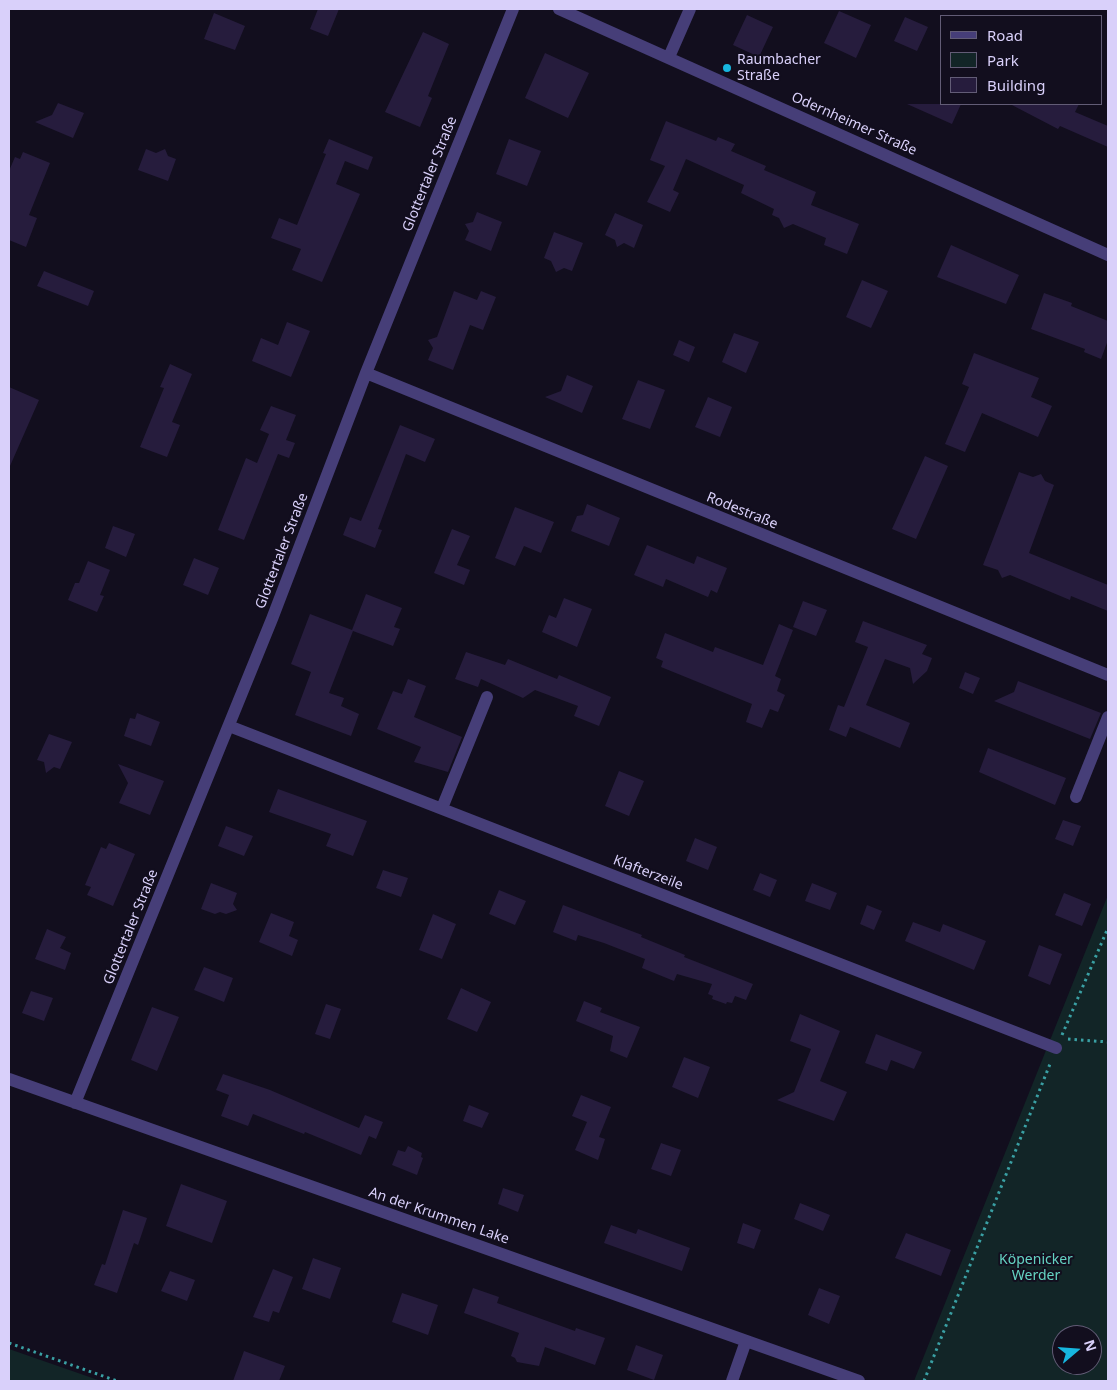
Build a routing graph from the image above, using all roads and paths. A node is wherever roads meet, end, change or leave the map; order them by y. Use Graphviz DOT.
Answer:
graph roads {
  1 [pos="513,9"];
  2 [pos="559,9"];
  3 [pos="690,9"];
  4 [pos="669,57"];
  5 [pos="1108,255"];
  6 [pos="366,374"];
  7 [pos="1108,675"];
  8 [pos="487,697"];
  9 [pos="1108,717"];
  10 [pos="229,726"];
  11 [pos="1076,797"];
  12 [pos="442,808"];
  13 [pos="1108,928"];
  14 [pos="1108,1042"];
  15 [pos="1056,1048"];
  16 [pos="9,1079"];
  17 [pos="75,1103"];
  18 [pos="746,1341"];
  19 [pos="9,1343"];
  20 [pos="117,1381"];
  21 [pos="732,1381"];
  22 [pos="859,1381"];
  23 [pos="924,1381"];
  1 -- 6 [label="street, Glottertaler Straße"];
  2 -- 4 [label="street, Odernheimer Straße"];
  3 -- 4 [label="street"];
  4 -- 5 [label="street, Odernheimer Straße"];
  6 -- 7 [label="street, Rodestraße"];
  6 -- 10 [label="street, Glottertaler Straße"];
  8 -- 12 [label="street"];
  9 -- 11 [label="street"];
  10 -- 12 [label="street, Klafterzeile"];
  10 -- 17 [label="street, Glottertaler Straße"];
  12 -- 15 [label="street, Klafterzeile"];
  13 -- 14 [label="path"];
  15 -- 23 [label="path"];
  16 -- 17 [label="street, An der Krummen Lake"];
  17 -- 18 [label="street, An der Krummen Lake"];
  18 -- 21 [label="street"];
  18 -- 22 [label="street, An der Krummen Lake"];
  19 -- 20 [label="path"];
}
